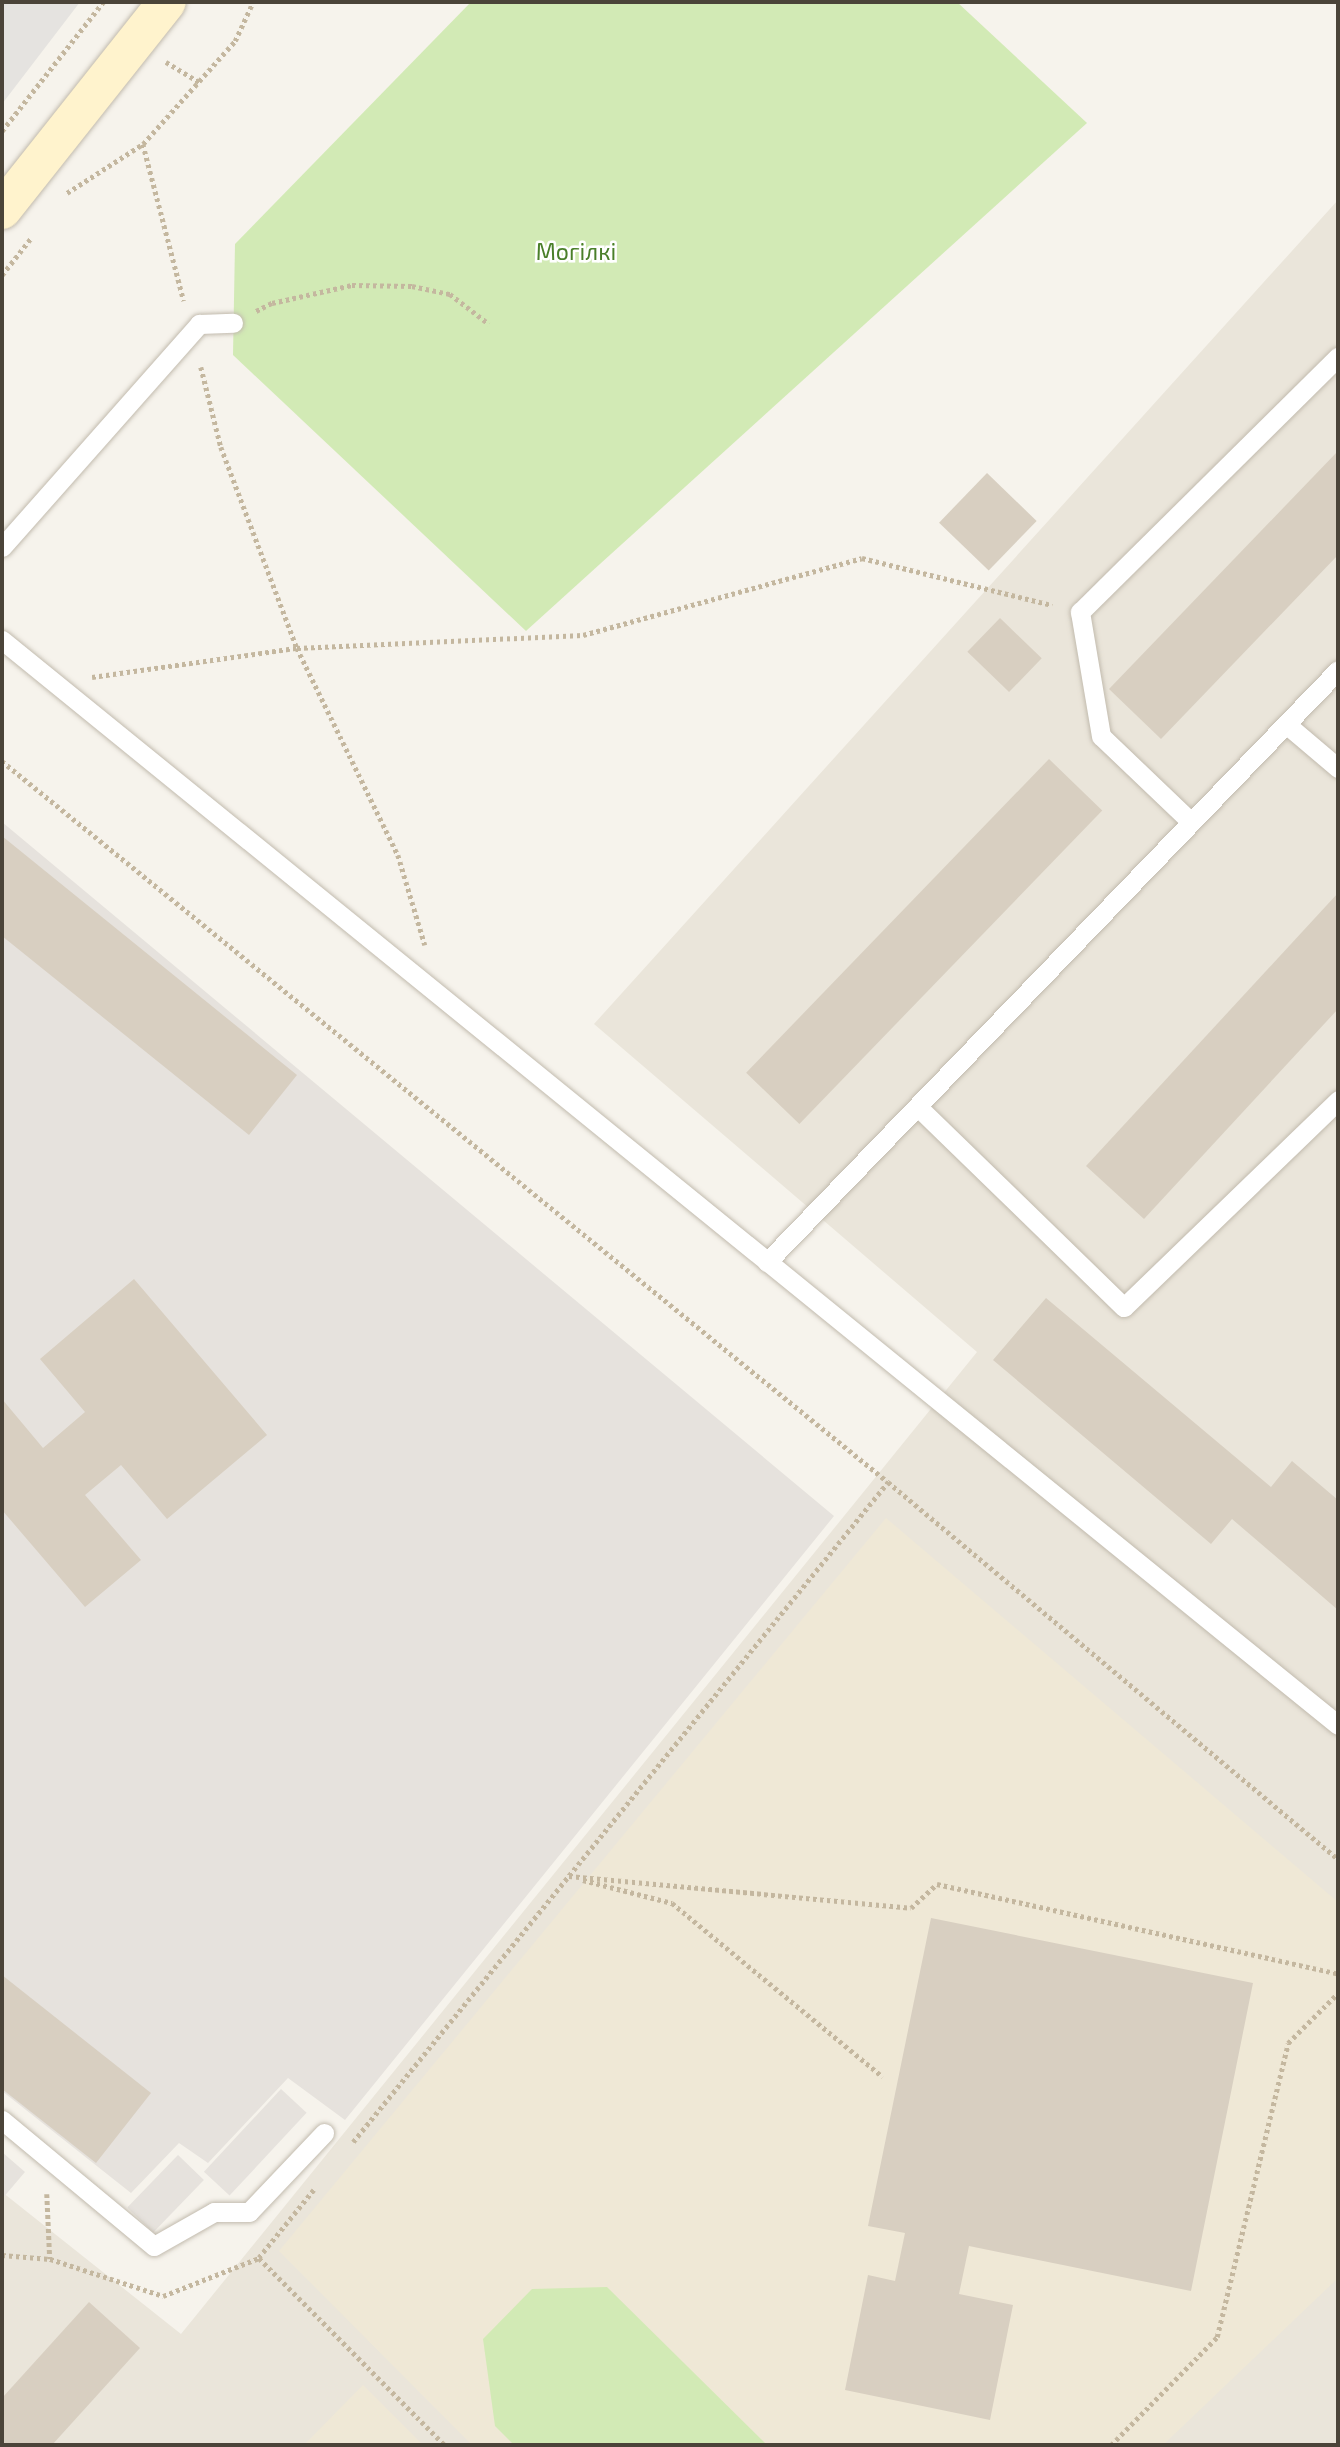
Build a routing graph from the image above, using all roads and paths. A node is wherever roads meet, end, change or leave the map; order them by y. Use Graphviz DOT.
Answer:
graph roads {
  1 [pos="103,2"];
  2 [pos="167,2"];
  3 [pos="253,2"];
  4 [pos="2,131"];
  5 [pos="143,144"];
  6 [pos="58,204"];
  7 [pos="2,210"];
  8 [pos="34,234"];
  9 [pos="2,275"];
  10 [pos="233,323"];
  11 [pos="489,324"];
  12 [pos="192,332"];
  13 [pos="1338,357"];
  14 [pos="2,547"];
  15 [pos="1080,612"];
  16 [pos="2,640"];
  17 [pos="297,648"];
  18 [pos="1338,670"];
  19 [pos="53,682"];
  20 [pos="1286,724"];
  21 [pos="2,761"];
  22 [pos="1338,768"];
  23 [pos="1191,822"];
  24 [pos="440,996"];
  25 [pos="1338,1100"];
  26 [pos="918,1107"];
  27 [pos="767,1262"];
  28 [pos="888,1482"];
  29 [pos="1338,1725"];
  30 [pos="1338,1859"];
  31 [pos="569,1876"];
  32 [pos="1338,1974"];
  33 [pos="1338,1993"];
  34 [pos="883,2077"];
  35 [pos="2,2120"];
  36 [pos="324,2133"];
  37 [pos="345,2152"];
  38 [pos="46,2156"];
  39 [pos="319,2184"];
  40 [pos="2,2255"];
  41 [pos="259,2258"];
  42 [pos="50,2259"];
  43 [pos="445,2445"];
  44 [pos="1111,2445"];
  1 -- 4 [label="path"];
  2 -- 7 [label="main road"];
  3 -- 5 [label="path"];
  5 -- 6 [label="path"];
  5 -- 12 [label="path"];
  8 -- 9 [label="path"];
  10 -- 11 [label="path"];
  10 -- 12 [label="lane"];
  12 -- 14 [label="lane"];
  12 -- 17 [label="path"];
  13 -- 15 [label="lane"];
  15 -- 17 [label="path"];
  15 -- 23 [label="lane"];
  16 -- 19 [label="lane"];
  17 -- 19 [label="path"];
  17 -- 24 [label="path"];
  18 -- 20 [label="lane"];
  19 -- 24 [label="lane"];
  20 -- 22 [label="lane"];
  20 -- 23 [label="lane"];
  21 -- 28 [label="path"];
  23 -- 26 [label="lane"];
  24 -- 27 [label="lane"];
  25 -- 26 [label="lane"];
  26 -- 27 [label="lane"];
  27 -- 29 [label="lane"];
  28 -- 30 [label="path"];
  28 -- 31 [label="path"];
  31 -- 32 [label="path"];
  31 -- 34 [label="path"];
  31 -- 37 [label="path"];
  33 -- 44 [label="path"];
  35 -- 38 [label="lane"];
  36 -- 38 [label="lane"];
  38 -- 42 [label="path"];
  39 -- 41 [label="path"];
  40 -- 42 [label="path"];
  41 -- 42 [label="path"];
  41 -- 43 [label="path"];
}
